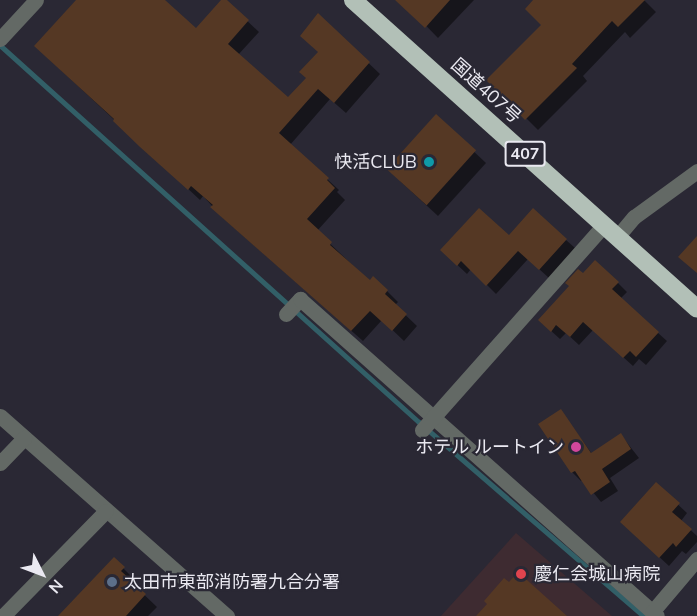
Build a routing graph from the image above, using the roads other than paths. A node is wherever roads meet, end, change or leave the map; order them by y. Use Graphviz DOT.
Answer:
graph roads {
  1 [pos="36,0"];
  2 [pos="353,0"];
  3 [pos="1,38"];
  4 [pos="697,171"];
  5 [pos="611,231"];
  6 [pos="291,309"];
  7 [pos="697,309"];
  8 [pos="0,416"];
  9 [pos="429,423"];
  10 [pos="24,438"];
  11 [pos="0,463"];
  12 [pos="106,511"];
  13 [pos="697,559"];
  14 [pos="655,614"];
  15 [pos="3,616"];
  16 [pos="227,616"];
  1 -- 3 [label="street"];
  2 -- 5 [label="highway, 国道407号 / 407"];
  4 -- 5 [label="street"];
  5 -- 7 [label="highway, 国道407号 / 407"];
  5 -- 9 [label="street"];
  6 -- 9 [label="street"];
  8 -- 10 [label="street"];
  9 -- 14 [label="street"];
  10 -- 11 [label="street"];
  10 -- 12 [label="street"];
  12 -- 15 [label="street"];
  12 -- 16 [label="street"];
  13 -- 14 [label="street"];
}
